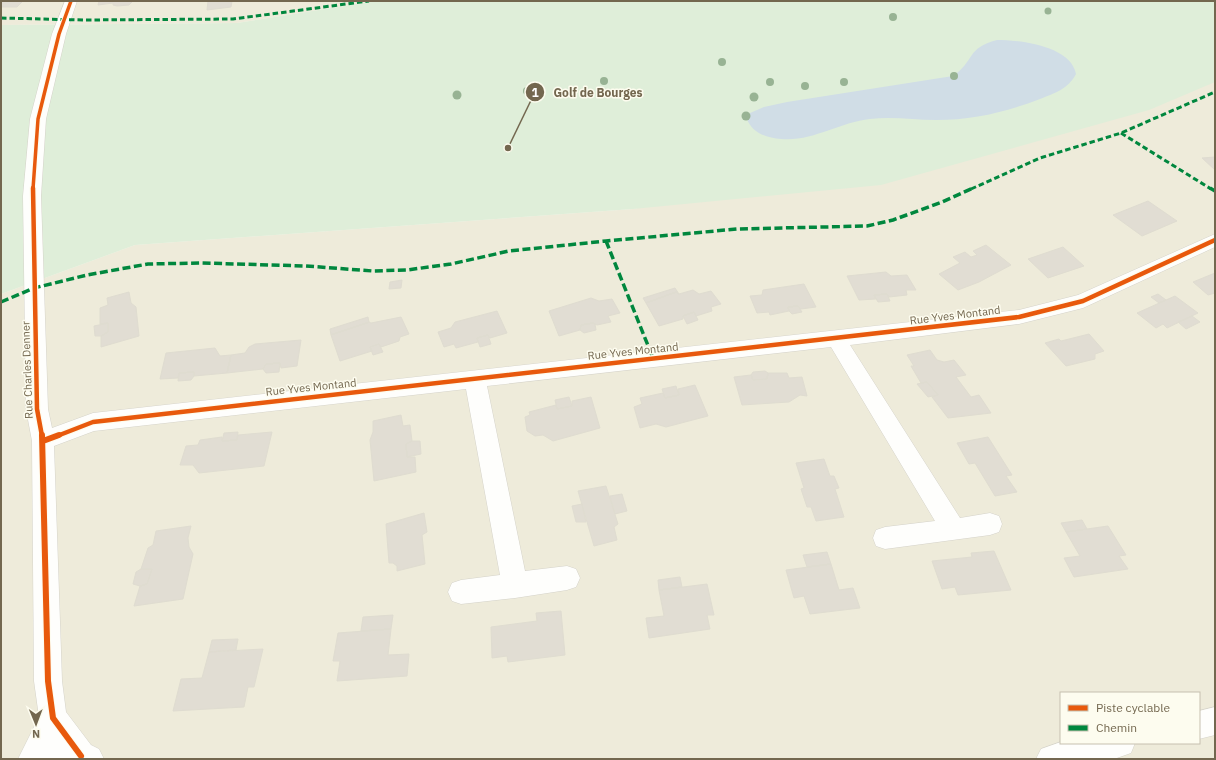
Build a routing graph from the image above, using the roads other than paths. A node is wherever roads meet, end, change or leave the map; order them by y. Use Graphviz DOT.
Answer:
graph roads {
  1 [pos="71,1"];
  2 [pos="1215,240"];
  3 [pos="836,339"];
  4 [pos="475,379"];
  5 [pos="42,441"];
  6 [pos="990,524"];
  7 [pos="954,530"];
  8 [pos="885,538"];
  9 [pos="567,578"];
  10 [pos="515,586"];
  11 [pos="461,592"];
  12 [pos="53,718"];
  13 [pos="1215,721"];
  14 [pos="1200,725"];
  15 [pos="1117,744"];
  16 [pos="77,758"];
  17 [pos="33,759"];
  18 [pos="1051,759"];
  1 -- 5 [label="street, Rue Charles Denner"];
  2 -- 3 [label="street, Rue Yves Montand"];
  3 -- 4 [label="street, Rue Yves Montand"];
  3 -- 7 [label="street"];
  4 -- 5 [label="street, Rue Yves Montand"];
  4 -- 10 [label="street"];
  5 -- 12 [label="street, Rue Charles Denner"];
  6 -- 7 [label="street"];
  7 -- 8 [label="street"];
  9 -- 10 [label="street"];
  10 -- 11 [label="street"];
  12 -- 16 [label="street, Rue Charles Denner"];
  12 -- 17 [label="street"];
  13 -- 14 [label="street"];
  15 -- 18 [label="street"];
}
